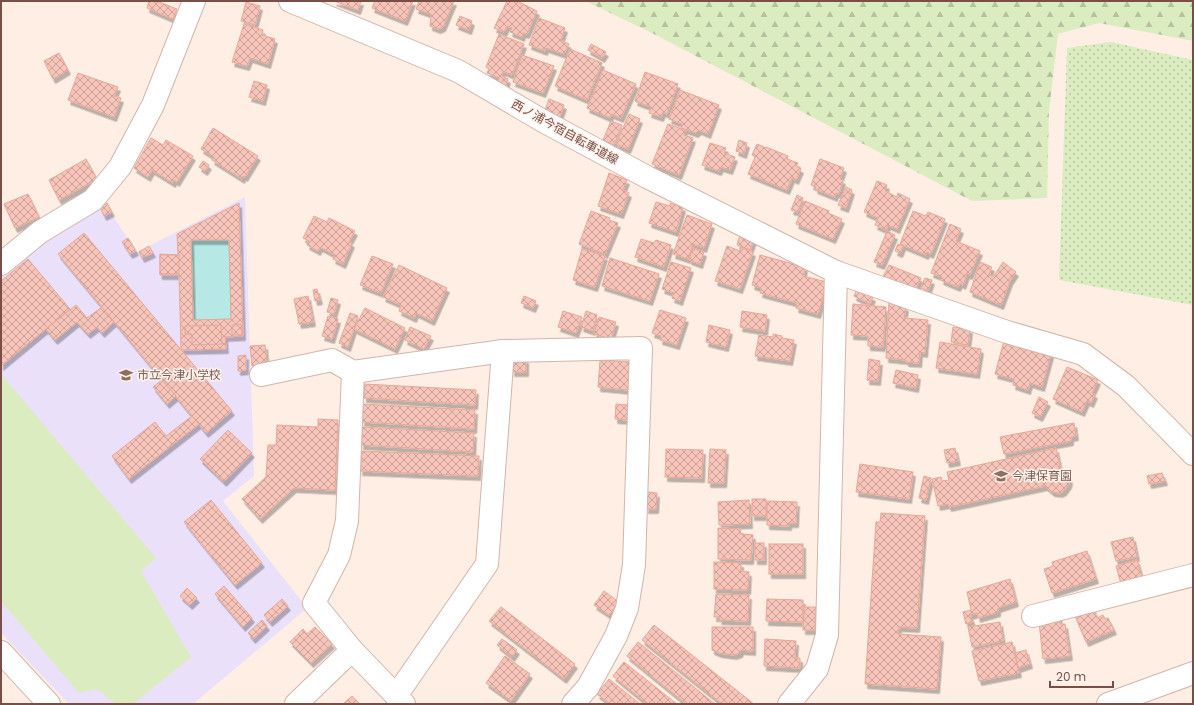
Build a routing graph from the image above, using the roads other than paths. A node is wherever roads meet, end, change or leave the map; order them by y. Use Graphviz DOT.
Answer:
graph roads {
  1 [pos="194,1"];
  2 [pos="290,1"];
  3 [pos="1,264"];
  4 [pos="836,272"];
  5 [pos="504,351"];
  6 [pos="352,372"];
  7 [pos="261,375"];
  8 [pos="1193,454"];
  9 [pos="1193,575"];
  10 [pos="1032,616"];
  11 [pos="352,650"];
  12 [pos="1,652"];
  13 [pos="1193,673"];
  14 [pos="400,700"];
  15 [pos="1134,700"];
  16 [pos="49,704"];
  17 [pos="296,704"];
  18 [pos="573,704"];
  19 [pos="789,704"];
  20 [pos="1108,704"];
  1 -- 3 [label="street"];
  2 -- 4 [label="street, 西ノ浦今宿自転車道線"];
  4 -- 8 [label="street, 西ノ浦今宿自転車道線"];
  4 -- 19 [label="street"];
  5 -- 6 [label="street"];
  5 -- 14 [label="street"];
  5 -- 18 [label="street"];
  6 -- 7 [label="street"];
  6 -- 11 [label="street"];
  9 -- 10 [label="street"];
  11 -- 14 [label="street"];
  11 -- 17 [label="street"];
  12 -- 16 [label="street"];
  13 -- 15 [label="street"];
  15 -- 20 [label="street"];
}
